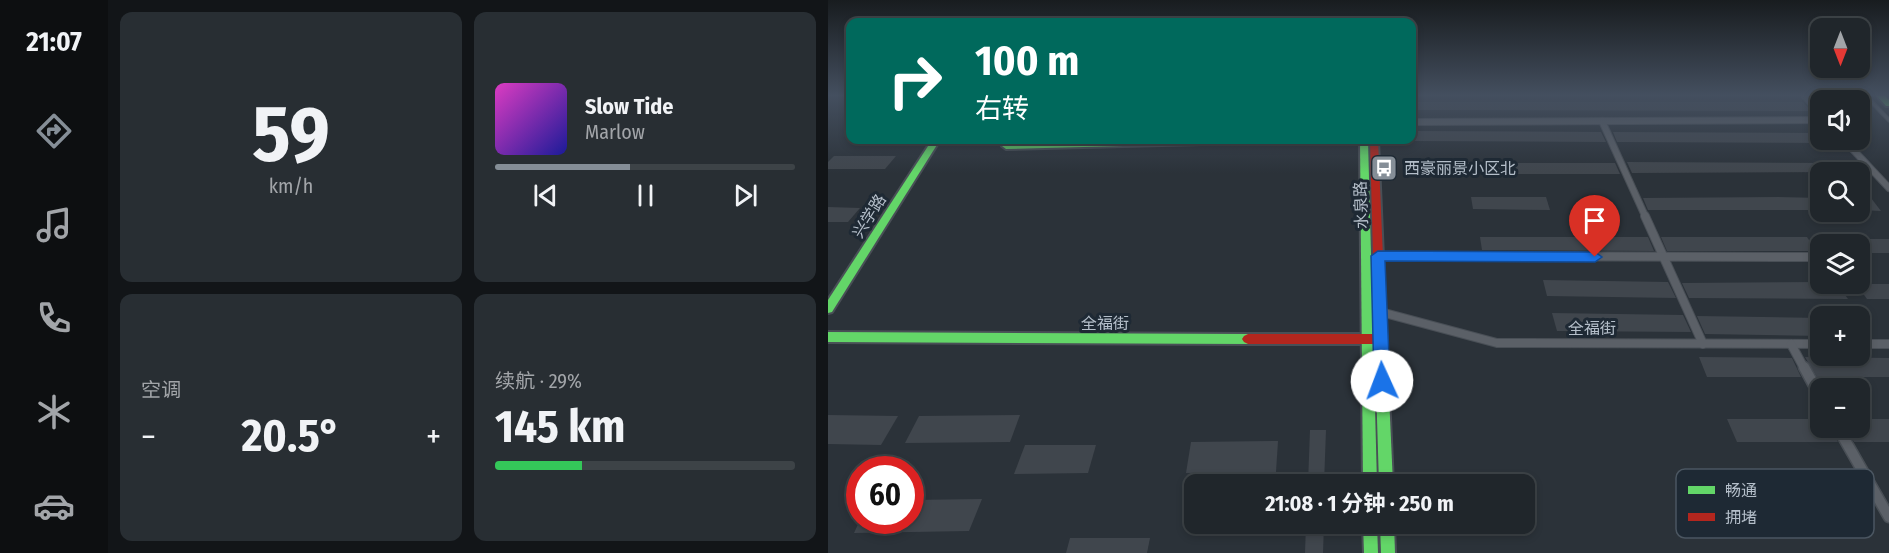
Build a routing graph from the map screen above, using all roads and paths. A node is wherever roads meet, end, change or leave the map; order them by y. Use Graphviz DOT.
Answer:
graph roads {
  1 [pos="1602,121"];
  2 [pos="1416,122"];
  3 [pos="1449,122"];
  4 [pos="933,144"];
  5 [pos="1084,144"];
  6 [pos="1364,144"];
  7 [pos="1374,144"];
  8 [pos="1006,146"];
  9 [pos="1853,150"];
  10 [pos="1889,188"];
  11 [pos="1378,256"];
  12 [pos="1665,257"];
  13 [pos="1810,257"];
  14 [pos="828,309"];
  15 [pos="1367,311"];
  16 [pos="1380,311"];
  17 [pos="828,337"];
  18 [pos="1368,338"];
  19 [pos="1381,339"];
  20 [pos="1703,344"];
  21 [pos="1791,344"];
  22 [pos="1810,344"];
  23 [pos="1870,344"];
  24 [pos="1889,344"];
  25 [pos="1810,378"];
  26 [pos="1844,438"];
  27 [pos="1861,469"];
  28 [pos="1370,474"];
  29 [pos="1386,474"];
  30 [pos="1874,491"];
  31 [pos="1889,517"];
  32 [pos="1370,534"];
  33 [pos="1387,534"];
  34 [pos="1371,553"];
  35 [pos="1388,553"];
  1 -- 12 [label="street"];
  2 -- 3 [label="street"];
  4 -- 14 [label="main road, 兴学路"];
  5 -- 8 [label="main road"];
  6 -- 15 [label="main road, 水泉路"];
  7 -- 11 [label="main road, 水泉路"];
  9 -- 10 [label="street"];
  11 -- 12 [label="street"];
  11 -- 16 [label="main road, 水泉路"];
  12 -- 13 [label="street"];
  12 -- 20 [label="street"];
  15 -- 16 [label="street, 全福街"];
  15 -- 18 [label="main road, 水泉路"];
  16 -- 19 [label="main road, 水泉路"];
  16 -- 20 [label="street, 全福街"];
  17 -- 18 [label="main road, 全福街"];
  18 -- 19 [label="main road, 全福街"];
  18 -- 28 [label="main road, 水泉路"];
  19 -- 29 [label="main road, 水泉路"];
  20 -- 21 [label="street, 全福街"];
  21 -- 22 [label="street, 全福街"];
  21 -- 25 [label="street"];
  23 -- 24 [label="street"];
  26 -- 27 [label="street"];
  30 -- 31 [label="street"];
  32 -- 34 [label="main road"];
  33 -- 35 [label="main road"];
}
